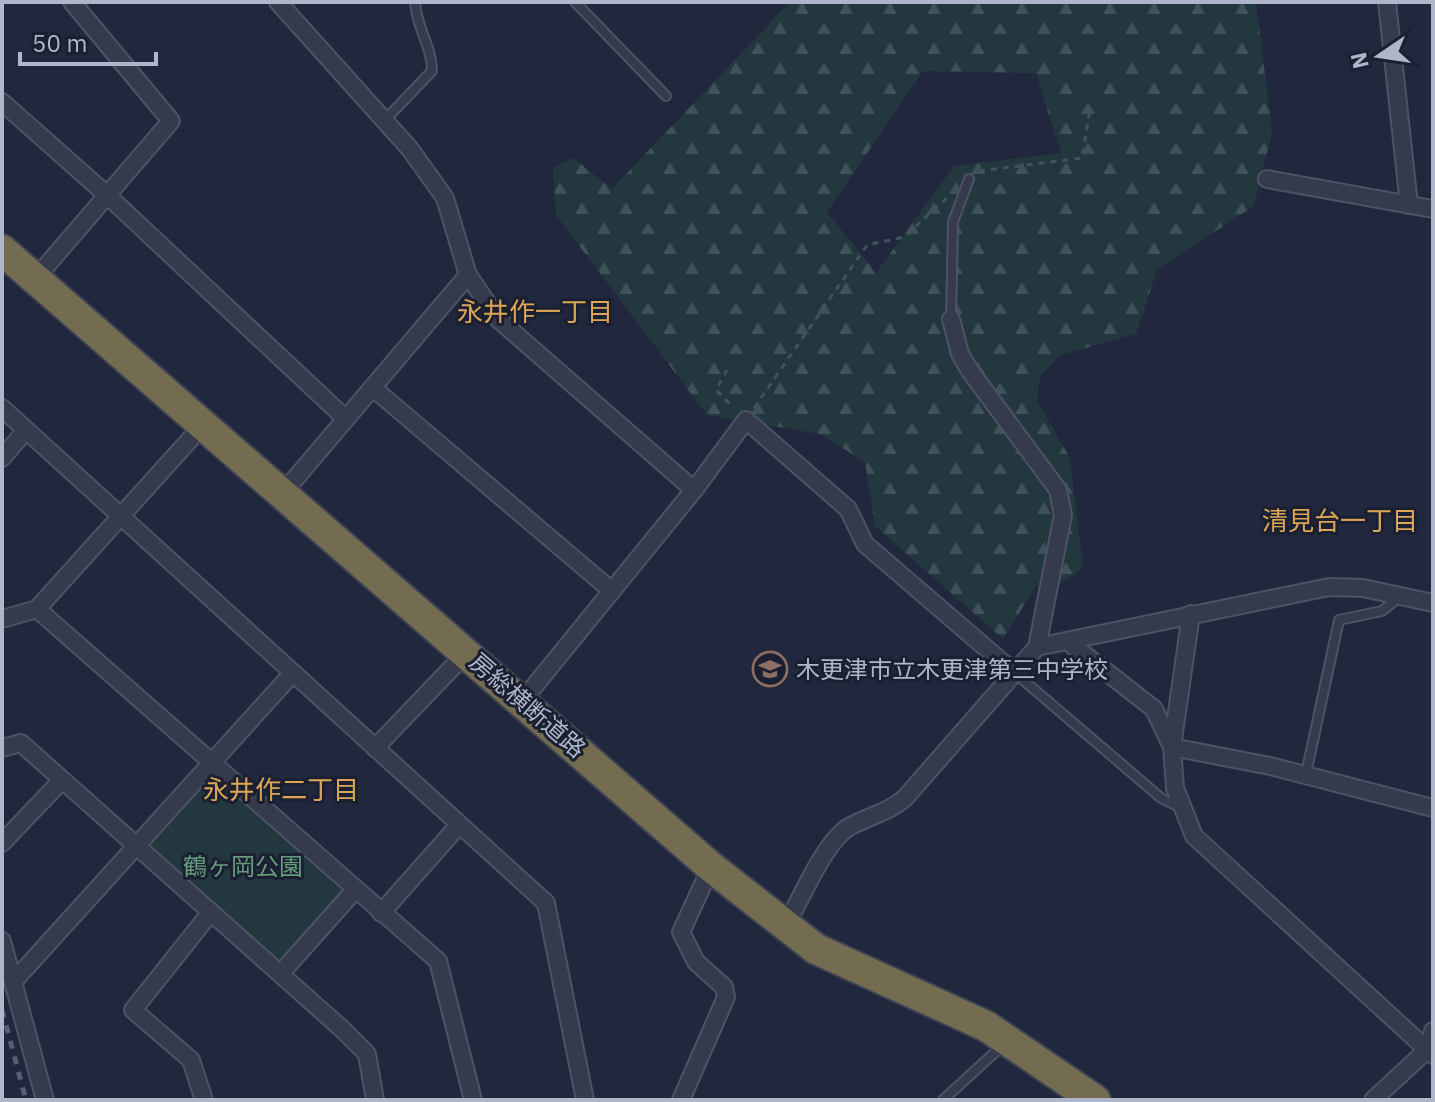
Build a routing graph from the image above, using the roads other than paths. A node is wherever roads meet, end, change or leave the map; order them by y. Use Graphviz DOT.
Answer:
graph roads {
  1 [pos="72,2"];
  2 [pos="278,2"];
  3 [pos="415,2"];
  4 [pos="575,2"];
  5 [pos="1387,2"];
  6 [pos="666,96"];
  7 [pos="2,102"];
  8 [pos="384,122"];
  9 [pos="969,179"];
  10 [pos="1267,179"];
  11 [pos="108,196"];
  12 [pos="1409,205"];
  13 [pos="1433,209"];
  14 [pos="2,250"];
  15 [pos="468,275"];
  16 [pos="35,279"];
  17 [pos="951,319"];
  18 [pos="373,388"];
  19 [pos="2,408"];
  20 [pos="346,419"];
  21 [pos="203,425"];
  22 [pos="26,430"];
  23 [pos="2,458"];
  24 [pos="694,490"];
  25 [pos="283,493"];
  26 [pos="119,516"];
  27 [pos="612,591"];
  28 [pos="1400,596"];
  29 [pos="1433,603"];
  30 [pos="37,609"];
  31 [pos="1191,614"];
  32 [pos="2,619"];
  33 [pos="1067,641"];
  34 [pos="1037,647"];
  35 [pos="467,652"];
  36 [pos="1015,673"];
  37 [pos="292,674"];
  38 [pos="523,700"];
  39 [pos="1172,747"];
  40 [pos="2,748"];
  41 [pos="375,748"];
  42 [pos="211,764"];
  43 [pos="1306,775"];
  44 [pos="62,780"];
  45 [pos="1433,808"];
  46 [pos="1184,809"];
  47 [pos="459,825"];
  48 [pos="2,843"];
  49 [pos="137,846"];
  50 [pos="711,867"];
  51 [pos="354,891"];
  52 [pos="211,912"];
  53 [pos="381,913"];
  54 [pos="787,923"];
  55 [pos="2,941"];
  56 [pos="281,973"];
  57 [pos="13,982"];
  58 [pos="1433,1031"];
  59 [pos="1007,1041"];
  60 [pos="1431,1052"];
  61 [pos="45,1100"];
  62 [pos="204,1100"];
  63 [pos="375,1100"];
  64 [pos="473,1100"];
  65 [pos="585,1100"];
  66 [pos="681,1100"];
  67 [pos="943,1100"];
  68 [pos="1095,1100"];
  69 [pos="1373,1100"];
  1 -- 11 [label="street"];
  2 -- 8 [label="street"];
  3 -- 8 [label="lane"];
  4 -- 6 [label="lane"];
  5 -- 12 [label="street"];
  7 -- 11 [label="street"];
  8 -- 15 [label="street"];
  9 -- 17 [label="lane"];
  10 -- 12 [label="street"];
  11 -- 16 [label="street"];
  11 -- 20 [label="street"];
  12 -- 13 [label="street"];
  14 -- 16 [label="highway, 房総横断道路"];
  15 -- 18 [label="street"];
  15 -- 24 [label="street"];
  16 -- 21 [label="highway, 房総横断道路"];
  17 -- 34 [label="street"];
  18 -- 20 [label="street"];
  18 -- 27 [label="street"];
  19 -- 22 [label="street"];
  20 -- 25 [label="street"];
  21 -- 25 [label="highway, 房総横断道路"];
  21 -- 26 [label="street"];
  22 -- 23 [label="street"];
  22 -- 26 [label="street"];
  24 -- 27 [label="street"];
  24 -- 36 [label="street"];
  25 -- 35 [label="highway, 房総横断道路"];
  26 -- 30 [label="street"];
  26 -- 37 [label="street"];
  27 -- 38 [label="street"];
  28 -- 29 [label="street"];
  28 -- 31 [label="street"];
  28 -- 43 [label="lane"];
  30 -- 32 [label="street"];
  30 -- 42 [label="street"];
  31 -- 33 [label="street"];
  31 -- 39 [label="street"];
  33 -- 34 [label="street"];
  33 -- 39 [label="street"];
  34 -- 36 [label="street"];
  35 -- 38 [label="highway, 房総横断道路"];
  35 -- 41 [label="street"];
  36 -- 46 [label="lane"];
  36 -- 54 [label="street"];
  37 -- 41 [label="street"];
  37 -- 42 [label="street"];
  38 -- 50 [label="highway, 房総横断道路"];
  39 -- 43 [label="street"];
  39 -- 46 [label="street"];
  40 -- 44 [label="street"];
  41 -- 47 [label="street"];
  42 -- 49 [label="street"];
  42 -- 51 [label="street"];
  43 -- 45 [label="street"];
  44 -- 48 [label="street"];
  44 -- 49 [label="street"];
  46 -- 60 [label="street"];
  47 -- 53 [label="street"];
  47 -- 65 [label="street"];
  49 -- 52 [label="street"];
  49 -- 57 [label="street"];
  50 -- 54 [label="highway, 房総横断道路"];
  50 -- 66 [label="street"];
  51 -- 53 [label="street"];
  51 -- 56 [label="street"];
  52 -- 56 [label="street"];
  52 -- 62 [label="street"];
  53 -- 64 [label="street"];
  54 -- 59 [label="highway, 房総横断道路"];
  55 -- 57 [label="street"];
  56 -- 63 [label="street"];
  57 -- 61 [label="street"];
  58 -- 60 [label="street"];
  59 -- 67 [label="lane"];
  59 -- 68 [label="highway, 房総横断道路"];
  60 -- 69 [label="street"];
}
